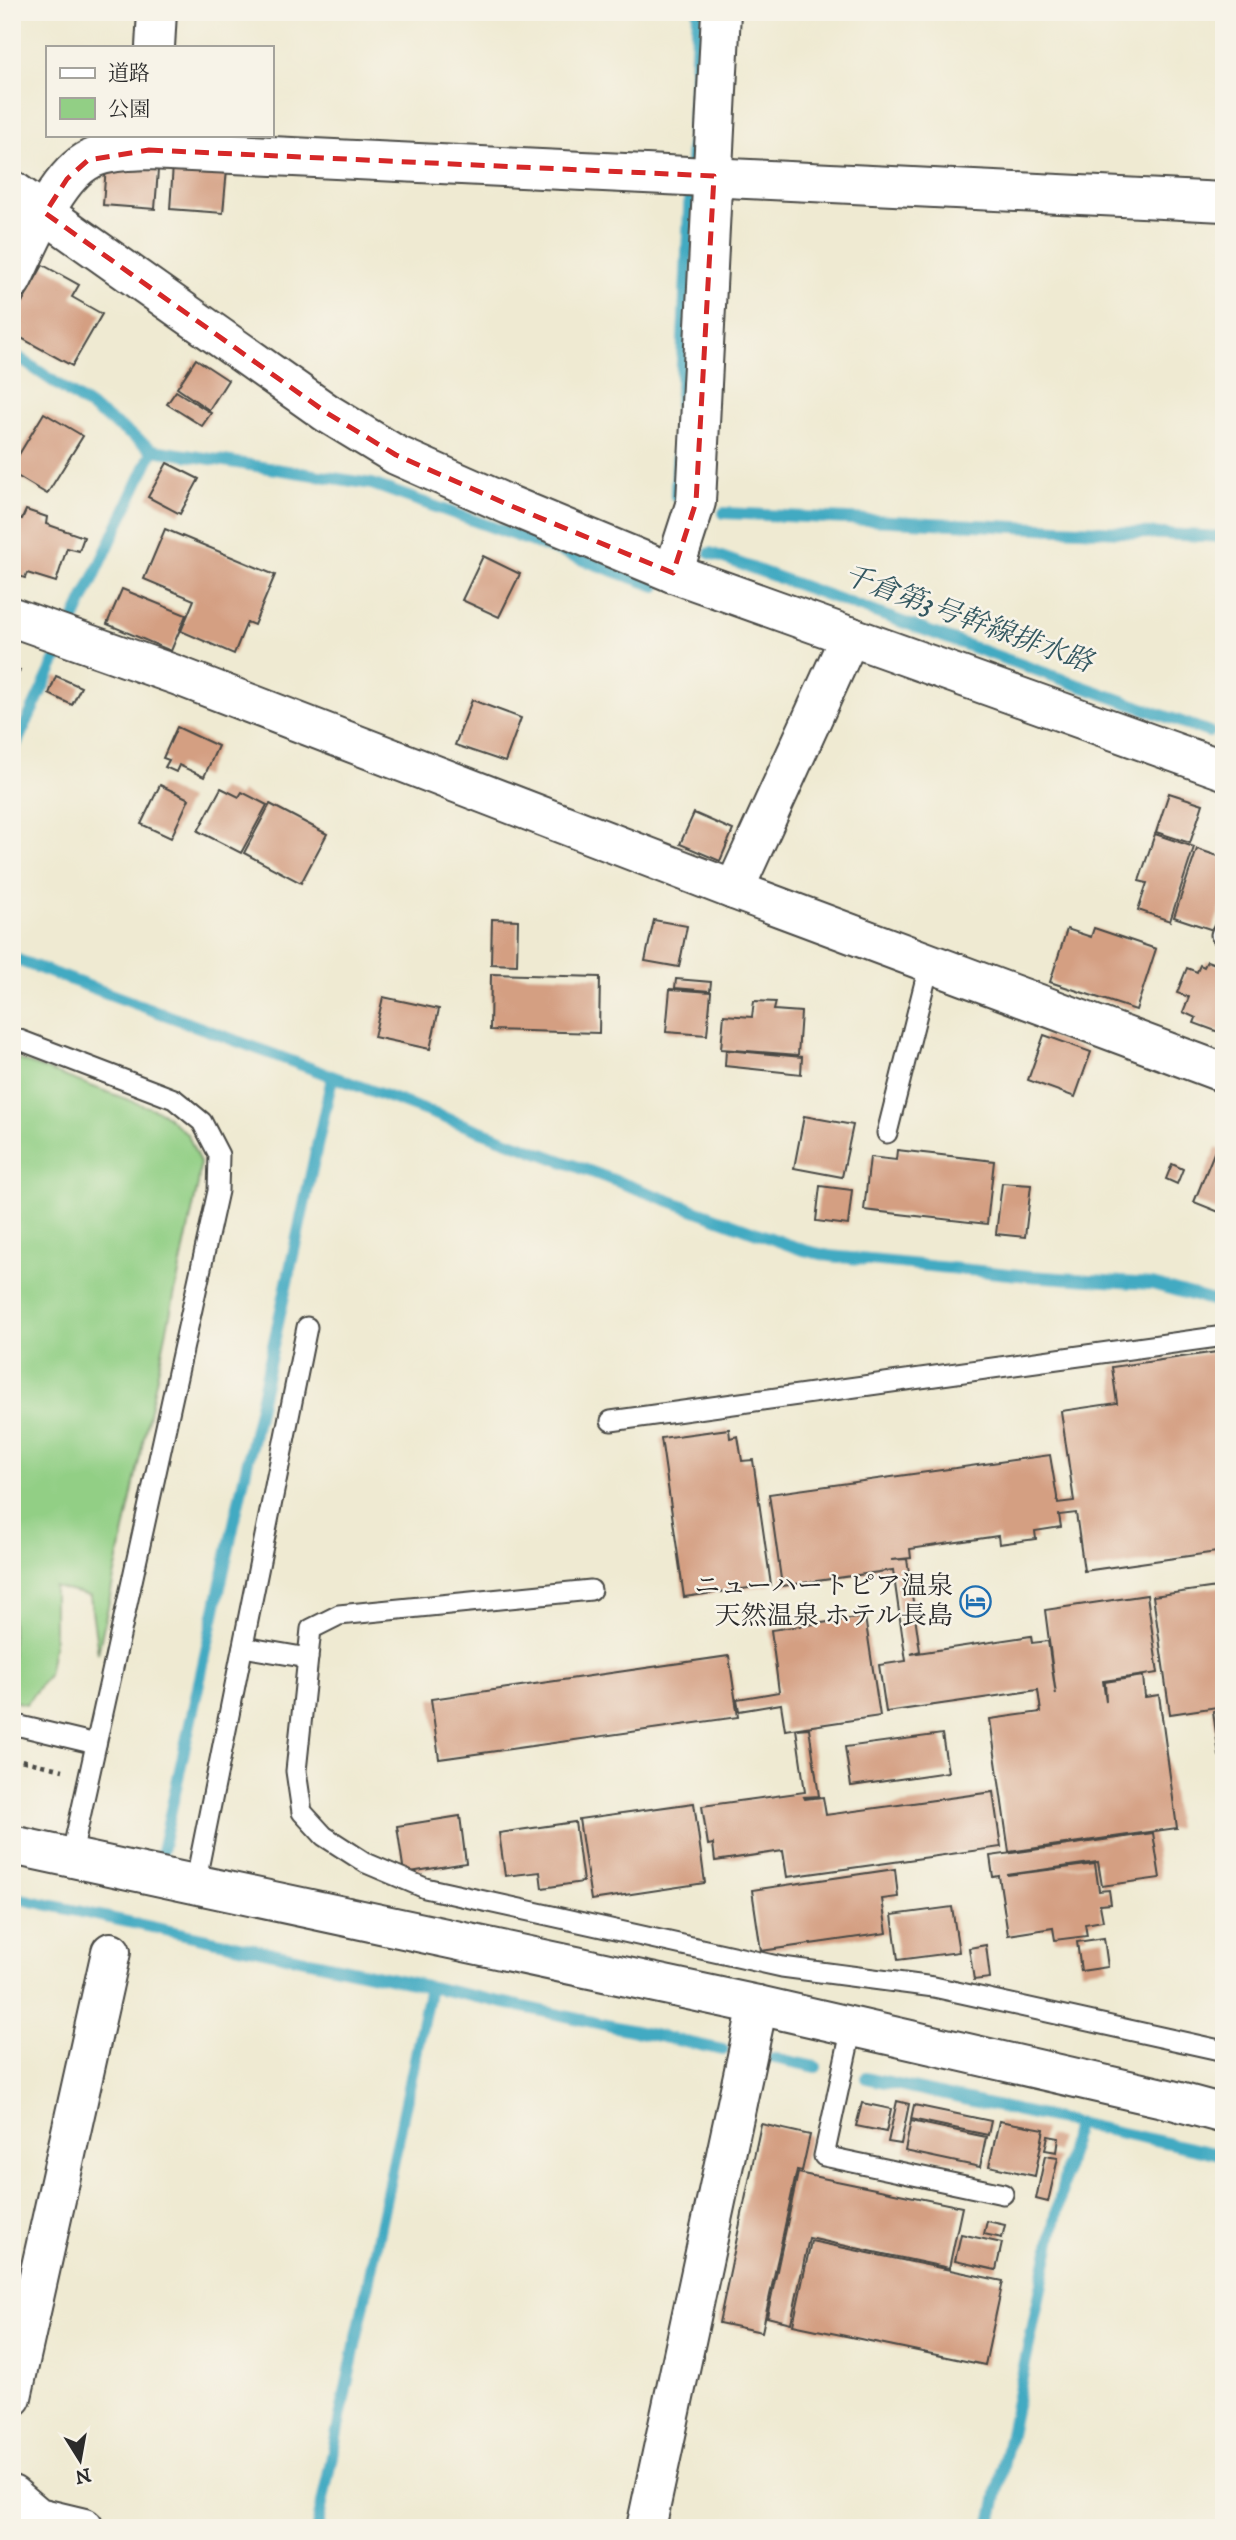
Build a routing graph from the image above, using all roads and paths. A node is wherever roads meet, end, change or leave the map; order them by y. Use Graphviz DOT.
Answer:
graph roads {
  1 [pos="157,12"];
  2 [pos="722,12"];
  3 [pos="155,46"];
  4 [pos="149,142"];
  5 [pos="698,175"];
  6 [pos="12,190"];
  7 [pos="1224,202"];
  8 [pos="45,213"];
  9 [pos="12,280"];
  10 [pos="673,573"];
  11 [pos="12,617"];
  12 [pos="850,636"];
  13 [pos="1222,765"];
  14 [pos="734,890"];
  15 [pos="930,962"];
  16 [pos="12,1037"];
  17 [pos="1224,1073"];
  18 [pos="887,1133"];
  19 [pos="307,1327"];
  20 [pos="1224,1336"];
  21 [pos="611,1421"];
  22 [pos="591,1590"];
  23 [pos="243,1647"];
  24 [pos="308,1658"];
  25 [pos="12,1724"];
  26 [pos="96,1744"];
  27 [pos="12,1758"];
  28 [pos="89,1776"];
  29 [pos="12,1844"];
  30 [pos="71,1858"];
  31 [pos="195,1884"];
  32 [pos="111,1952"];
  33 [pos="758,2005"];
  34 [pos="852,2027"];
  35 [pos="1224,2051"];
  36 [pos="1224,2114"];
  37 [pos="1003,2194"];
  38 [pos="12,2397"];
  39 [pos="12,2495"];
  40 [pos="84,2528"];
  41 [pos="646,2528"];
  1 -- 3 [label="street"];
  2 -- 5 [label="street"];
  4 -- 5 [label="street"];
  4 -- 8 [label="street"];
  5 -- 7 [label="street"];
  5 -- 10 [label="street"];
  6 -- 8 [label="street"];
  8 -- 9 [label="street"];
  8 -- 10 [label="street"];
  10 -- 12 [label="street"];
  11 -- 14 [label="street"];
  12 -- 13 [label="street"];
  12 -- 14 [label="street"];
  14 -- 15 [label="street"];
  15 -- 17 [label="street"];
  15 -- 18 [label="lane"];
  16 -- 26 [label="lane"];
  19 -- 23 [label="lane"];
  20 -- 21 [label="lane"];
  22 -- 24 [label="lane"];
  23 -- 24 [label="lane"];
  23 -- 31 [label="lane"];
  24 -- 35 [label="lane"];
  25 -- 26 [label="lane"];
  26 -- 28 [label="lane"];
  27 -- 28 [label="path"];
  28 -- 30 [label="lane"];
  29 -- 30 [label="street"];
  30 -- 31 [label="street"];
  31 -- 33 [label="street"];
  32 -- 38 [label="street"];
  33 -- 34 [label="street"];
  33 -- 41 [label="street"];
  34 -- 36 [label="street"];
  34 -- 37 [label="lane"];
  39 -- 40 [label="street"];
}
